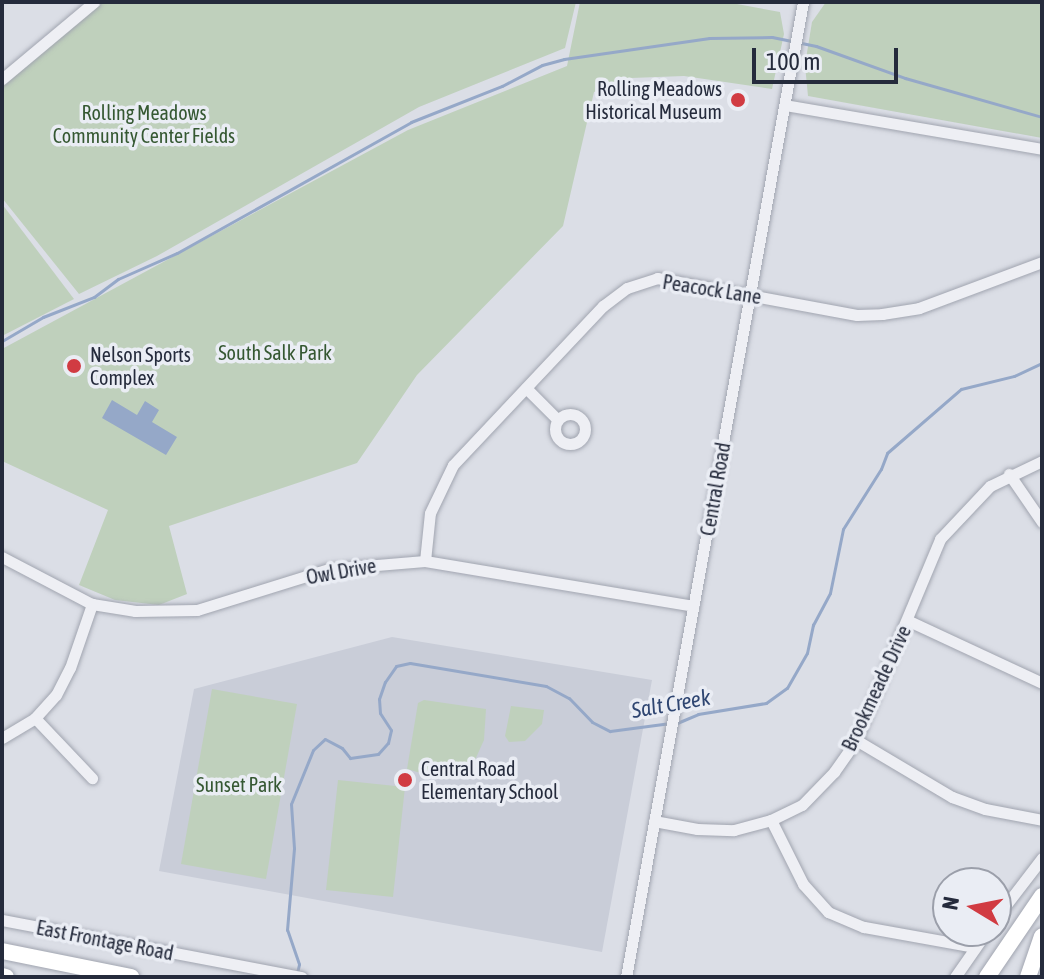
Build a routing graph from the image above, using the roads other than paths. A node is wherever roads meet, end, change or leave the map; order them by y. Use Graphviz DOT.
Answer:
graph roads {
  1 [pos="94,2"];
  2 [pos="803,2"];
  3 [pos="2,79"];
  4 [pos="785,105"];
  5 [pos="1042,149"];
  6 [pos="1042,262"];
  7 [pos="750,295"];
  8 [pos="526,388"];
  9 [pos="558,420"];
  10 [pos="1042,461"];
  11 [pos="1009,474"];
  12 [pos="1042,522"];
  13 [pos="2,557"];
  14 [pos="425,561"];
  15 [pos="92,604"];
  16 [pos="693,606"];
  17 [pos="907,620"];
  18 [pos="1042,683"];
  19 [pos="35,718"];
  20 [pos="2,738"];
  21 [pos="856,740"];
  22 [pos="92,778"];
  23 [pos="771,820"];
  24 [pos="1042,820"];
  25 [pos="654,821"];
  26 [pos="1042,858"];
  27 [pos="1042,896"];
  28 [pos="1012,897"];
  29 [pos="2,920"];
  30 [pos="1042,936"];
  31 [pos="932,939"];
  32 [pos="975,947"];
  33 [pos="2,951"];
  34 [pos="131,977"];
  35 [pos="302,977"];
  36 [pos="626,977"];
  37 [pos="955,977"];
  38 [pos="987,977"];
  39 [pos="1028,977"];
  1 -- 3 [label="street"];
  2 -- 4 [label="street, Central Road"];
  4 -- 5 [label="street"];
  4 -- 7 [label="street, Central Road"];
  6 -- 7 [label="street, Peacock Lane"];
  7 -- 8 [label="street, Peacock Lane"];
  7 -- 16 [label="street, Central Road"];
  8 -- 9 [label="street"];
  8 -- 14 [label="street, Peacock Lane"];
  10 -- 11 [label="street, Brookmeade Drive"];
  11 -- 12 [label="street"];
  11 -- 17 [label="street, Brookmeade Drive"];
  13 -- 15 [label="street, Owl Drive"];
  14 -- 15 [label="street, Owl Drive"];
  14 -- 16 [label="street, Owl Drive"];
  15 -- 19 [label="street"];
  16 -- 25 [label="street, Central Road"];
  17 -- 18 [label="street"];
  17 -- 21 [label="street, Brookmeade Drive"];
  19 -- 20 [label="street"];
  19 -- 22 [label="street"];
  21 -- 23 [label="street, Brookmeade Drive"];
  21 -- 24 [label="street"];
  23 -- 25 [label="street, Brookmeade Drive"];
  23 -- 31 [label="street"];
  25 -- 36 [label="street, Central Road"];
  26 -- 28 [label="street"];
  27 -- 38 [label="highway"];
  29 -- 35 [label="street, East Frontage Road"];
  30 -- 39 [label="highway"];
  32 -- 37 [label="street"];
  33 -- 34 [label="highway"];
}
